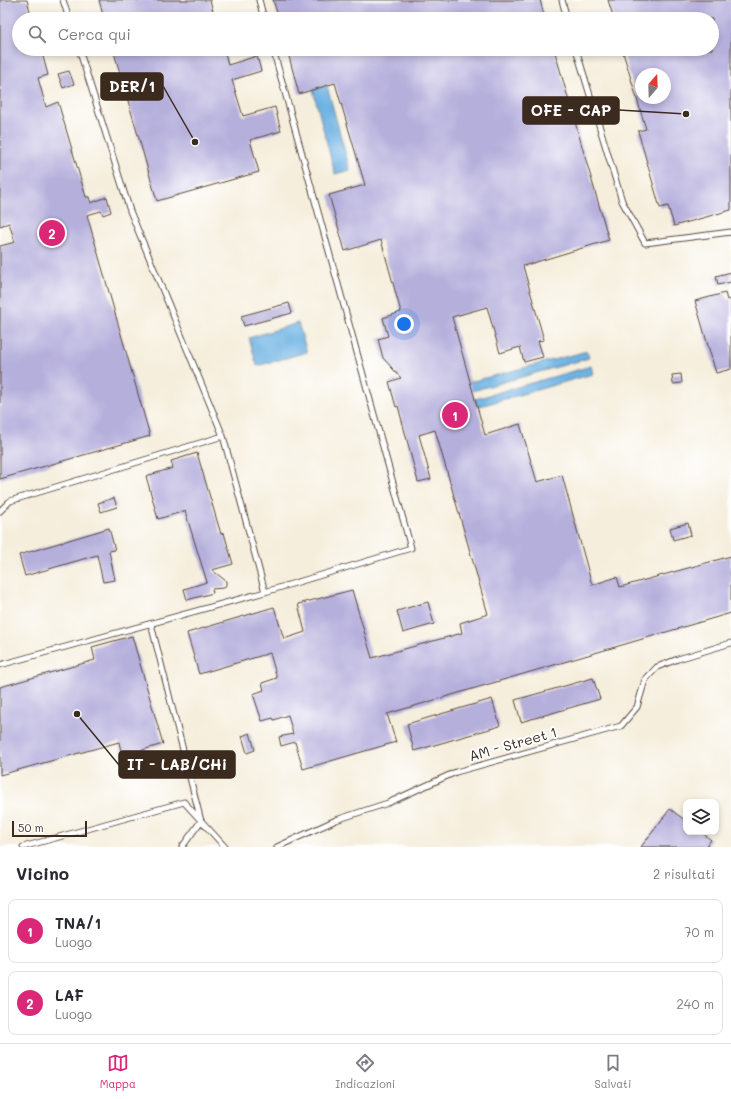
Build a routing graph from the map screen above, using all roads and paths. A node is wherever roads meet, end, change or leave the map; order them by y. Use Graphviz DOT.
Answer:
graph roads {
  1 [pos="63,0"];
  2 [pos="259,0"];
  3 [pos="562,0"];
  4 [pos="67,12"];
  5 [pos="262,12"];
  6 [pos="565,12"];
  7 [pos="81,56"];
  8 [pos="274,56"];
  9 [pos="578,56"];
  10 [pos="731,232"];
  11 [pos="223,436"];
  12 [pos="0,511"];
  13 [pos="265,592"];
  14 [pos="151,624"];
  15 [pos="731,643"];
  16 [pos="0,666"];
  17 [pos="201,821"];
  18 [pos="23,847"];
  19 [pos="182,847"];
  20 [pos="225,847"];
  21 [pos="277,847"];
  1 -- 4 [label="lane"];
  2 -- 5 [label="lane"];
  3 -- 6 [label="lane"];
  7 -- 11 [label="lane"];
  8 -- 13 [label="lane"];
  9 -- 10 [label="lane"];
  11 -- 12 [label="lane"];
  11 -- 13 [label="lane"];
  13 -- 14 [label="lane"];
  14 -- 16 [label="lane"];
  14 -- 17 [label="lane"];
  15 -- 21 [label="lane, AM - Street 1"];
  17 -- 18 [label="lane"];
  17 -- 19 [label="lane"];
  17 -- 20 [label="lane"];
}
